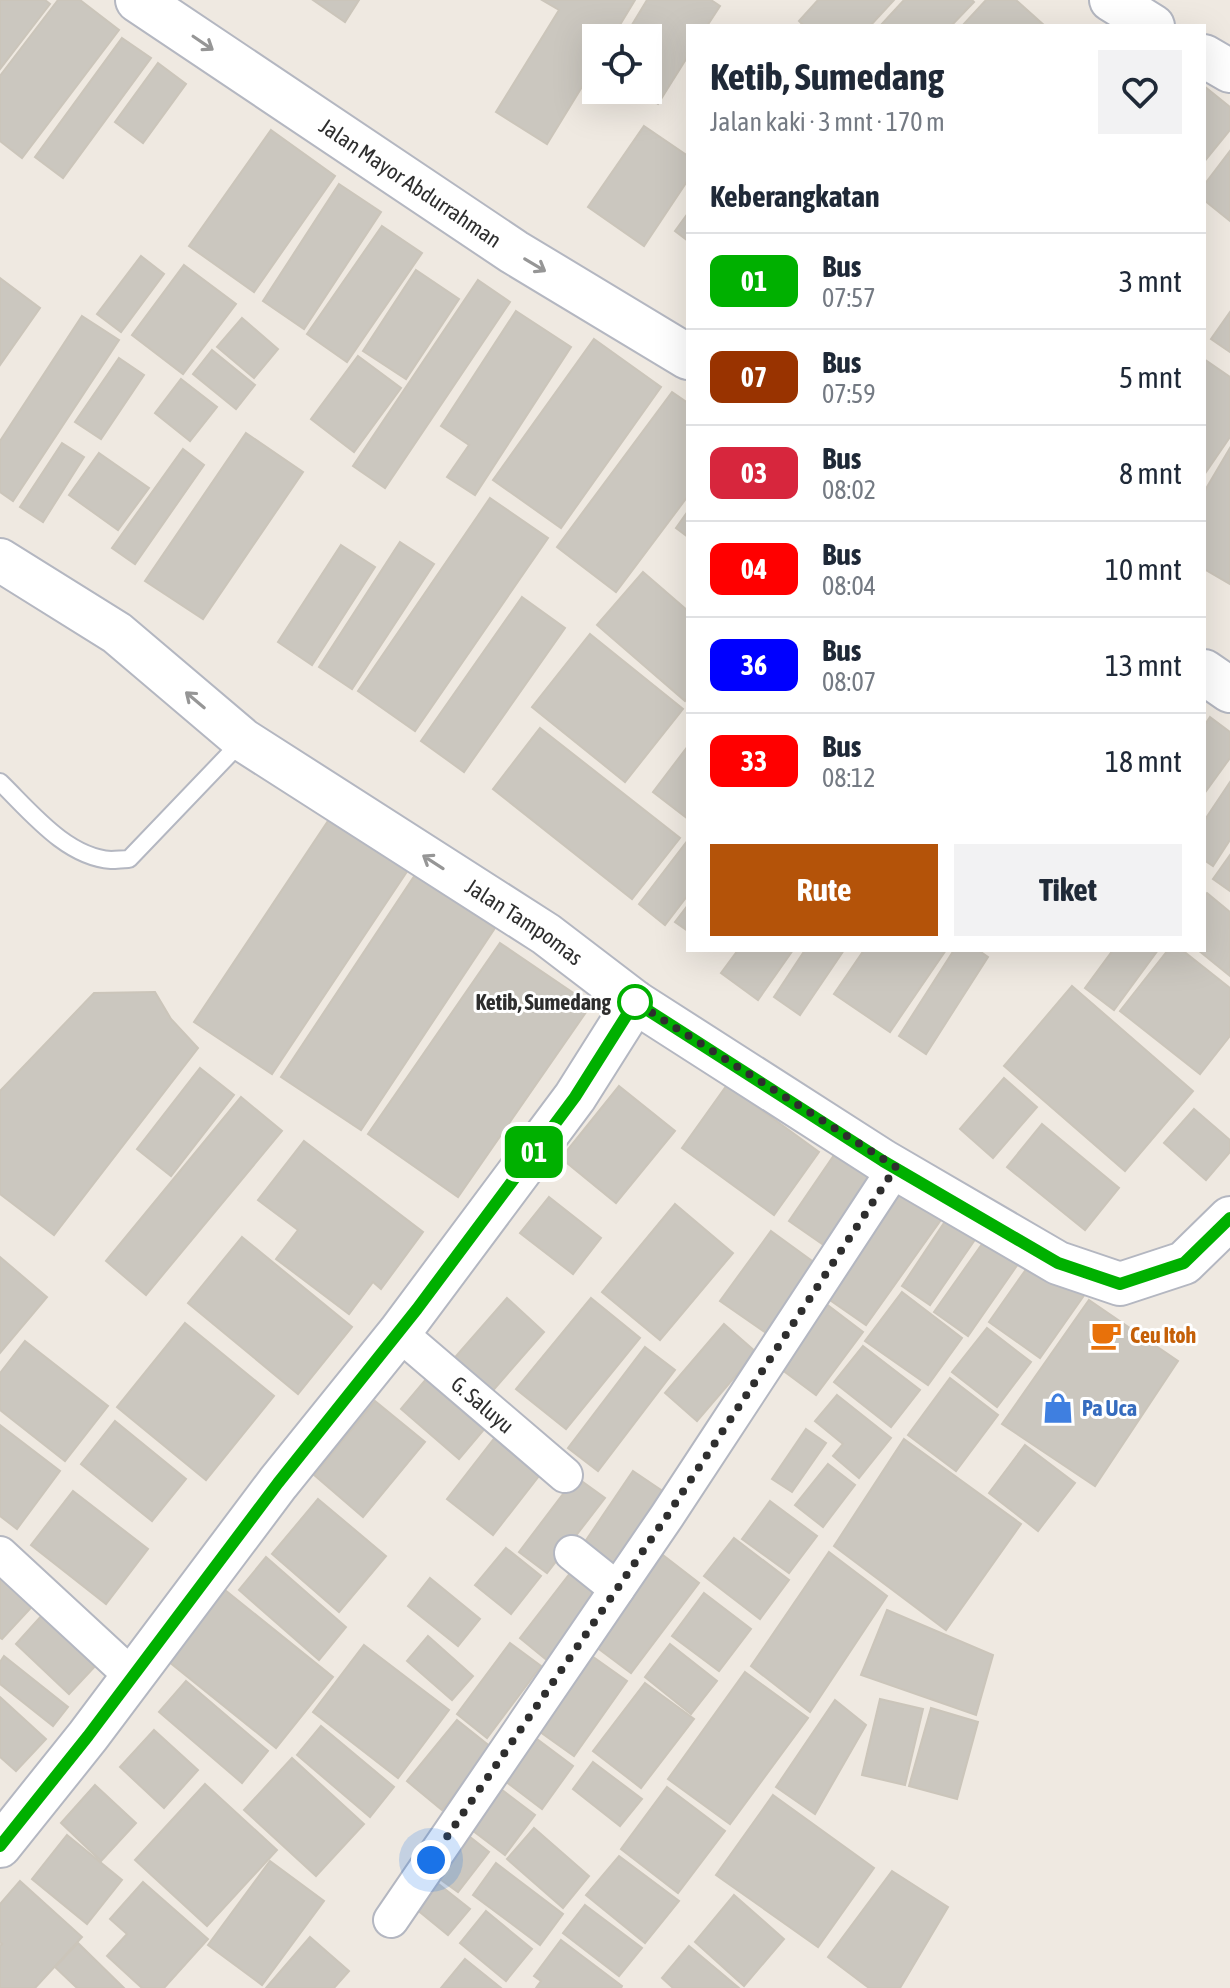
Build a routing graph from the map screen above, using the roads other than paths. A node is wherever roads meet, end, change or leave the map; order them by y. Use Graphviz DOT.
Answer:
graph roads {
  1 [pos="1111,0"];
  2 [pos="146,2"];
  3 [pos="1150,24"];
  4 [pos="1206,57"];
  5 [pos="1230,71"];
  6 [pos="686,356"];
  7 [pos="0,560"];
  8 [pos="1206,673"];
  9 [pos="1230,690"];
  10 [pos="243,740"];
  11 [pos="0,782"];
  12 [pos="635,1002"];
  13 [pos="896,1167"];
  14 [pos="1230,1218"];
  15 [pos="399,1333"];
  16 [pos="565,1475"];
  17 [pos="572,1553"];
  18 [pos="0,1554"];
  19 [pos="617,1589"];
  20 [pos="132,1676"];
  21 [pos="0,1846"];
  22 [pos="391,1920"];
  1 -- 3 [label="street"];
  2 -- 6 [label="main road, Jalan Mayor Abdurrahman, one-way"];
  4 -- 5 [label="street"];
  10 -- 7 [label="street, Jalan Tampomas, one-way"];
  8 -- 9 [label="main road"];
  10 -- 11 [label="lane"];
  12 -- 10 [label="street, Jalan Tampomas, one-way"];
  12 -- 13 [label="street, Jalan Tampomas"];
  12 -- 15 [label="street"];
  13 -- 14 [label="street, Jalan Tampomas"];
  13 -- 19 [label="street"];
  15 -- 16 [label="street, G. Saluyu"];
  15 -- 20 [label="street"];
  17 -- 19 [label="street"];
  18 -- 20 [label="street"];
  19 -- 22 [label="street"];
  20 -- 21 [label="street"];
}
